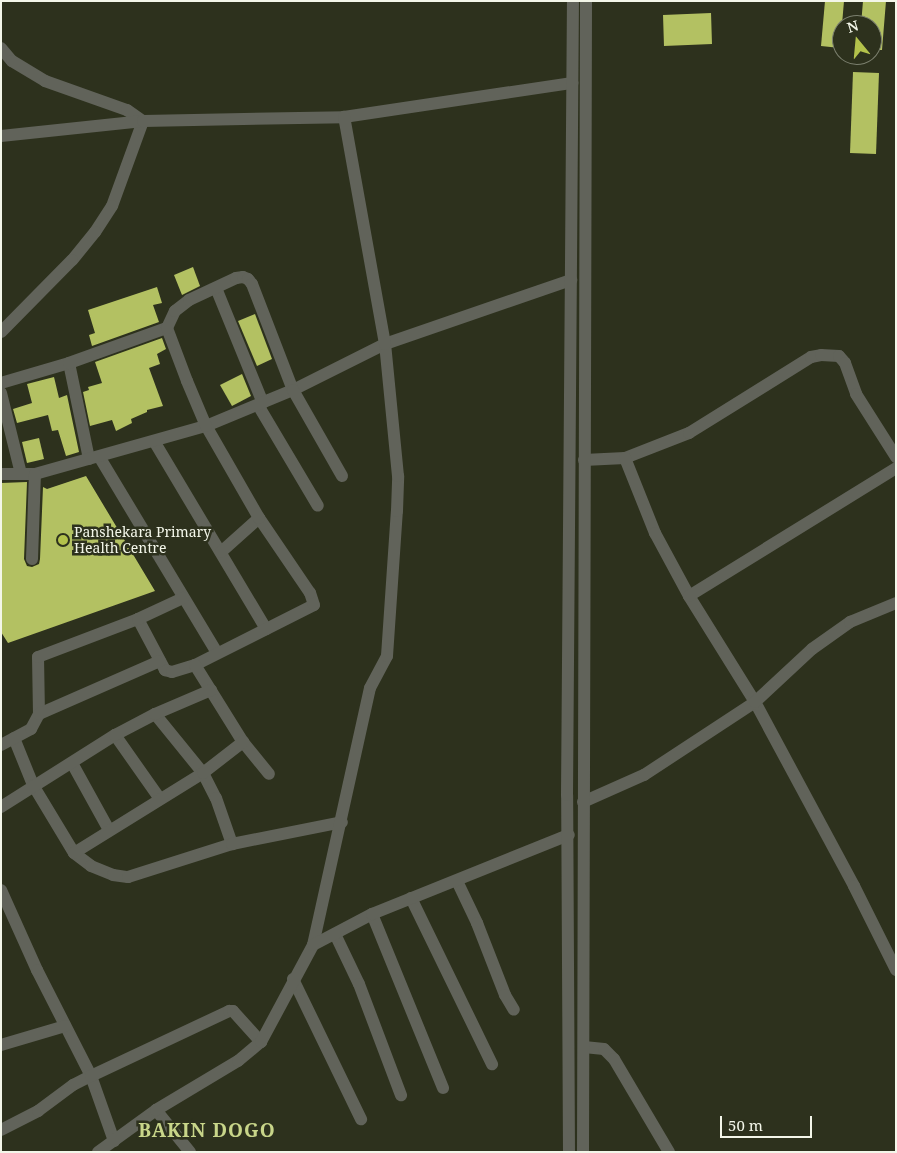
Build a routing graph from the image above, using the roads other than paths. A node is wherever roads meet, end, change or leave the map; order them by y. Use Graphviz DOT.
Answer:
graph roads {
  1 [pos="573,4"];
  2 [pos="586,5"];
  3 [pos="1,48"];
  4 [pos="572,83"];
  5 [pos="344,118"];
  6 [pos="143,121"];
  7 [pos="1,136"];
  8 [pos="571,280"];
  9 [pos="216,288"];
  10 [pos="167,328"];
  11 [pos="1,332"];
  12 [pos="385,344"];
  13 [pos="69,363"];
  14 [pos="1,382"];
  15 [pos="293,390"];
  16 [pos="1,393"];
  17 [pos="261,404"];
  18 [pos="206,426"];
  19 [pos="154,441"];
  20 [pos="896,457"];
  21 [pos="95,458"];
  22 [pos="625,458"];
  23 [pos="584,460"];
  24 [pos="896,468"];
  25 [pos="1,474"];
  26 [pos="21,474"];
  27 [pos="35,474"];
  28 [pos="342,476"];
  29 [pos="318,506"];
  30 [pos="259,518"];
  31 [pos="221,552"];
  32 [pos="32,559"];
  33 [pos="690,596"];
  34 [pos="183,598"];
  35 [pos="896,603"];
  36 [pos="138,619"];
  37 [pos="266,629"];
  38 [pos="217,653"];
  39 [pos="160,661"];
  40 [pos="196,665"];
  41 [pos="211,690"];
  42 [pos="755,702"];
  43 [pos="39,714"];
  44 [pos="155,714"];
  45 [pos="115,735"];
  46 [pos="14,738"];
  47 [pos="243,742"];
  48 [pos="1,745"];
  49 [pos="72,763"];
  50 [pos="203,773"];
  51 [pos="269,774"];
  52 [pos="34,785"];
  53 [pos="160,799"];
  54 [pos="583,802"];
  55 [pos="1,807"];
  56 [pos="342,822"];
  57 [pos="108,830"];
  58 [pos="568,835"];
  59 [pos="232,844"];
  60 [pos="74,853"];
  61 [pos="458,881"];
  62 [pos="1,890"];
  63 [pos="411,898"];
  64 [pos="372,914"];
  65 [pos="335,934"];
  66 [pos="891,942"];
  67 [pos="313,945"];
  68 [pos="896,970"];
  69 [pos="293,979"];
  70 [pos="514,1010"];
  71 [pos="65,1026"];
  72 [pos="260,1042"];
  73 [pos="1,1045"];
  74 [pos="584,1047"];
  75 [pos="492,1064"];
  76 [pos="91,1076"];
  77 [pos="442,1088"];
  78 [pos="401,1095"];
  79 [pos="156,1110"];
  80 [pos="360,1119"];
  81 [pos="1,1130"];
  82 [pos="114,1141"];
  83 [pos="98,1152"];
  84 [pos="190,1152"];
  85 [pos="569,1152"];
  86 [pos="582,1152"];
  87 [pos="669,1152"];
  1 -- 2 [label="street"];
  1 -- 4 [label="street"];
  2 -- 23 [label="street"];
  3 -- 6 [label="street"];
  4 -- 5 [label="street"];
  4 -- 8 [label="street"];
  5 -- 6 [label="street"];
  5 -- 12 [label="street"];
  6 -- 7 [label="street"];
  6 -- 11 [label="street"];
  8 -- 12 [label="street"];
  8 -- 58 [label="street"];
  9 -- 10 [label="street"];
  9 -- 15 [label="street"];
  9 -- 17 [label="street"];
  10 -- 13 [label="street"];
  10 -- 18 [label="street"];
  12 -- 15 [label="street"];
  12 -- 56 [label="street"];
  13 -- 14 [label="street"];
  13 -- 21 [label="street"];
  15 -- 17 [label="street"];
  15 -- 28 [label="street"];
  16 -- 26 [label="street"];
  17 -- 18 [label="street"];
  17 -- 29 [label="street"];
  18 -- 19 [label="street"];
  18 -- 30 [label="street"];
  19 -- 21 [label="street"];
  19 -- 31 [label="street"];
  20 -- 22 [label="street"];
  21 -- 27 [label="street"];
  21 -- 34 [label="street"];
  22 -- 23 [label="street"];
  22 -- 33 [label="street"];
  23 -- 54 [label="street"];
  24 -- 33 [label="street"];
  25 -- 26 [label="street"];
  26 -- 27 [label="street"];
  27 -- 32 [label="street"];
  30 -- 31 [label="street"];
  30 -- 37 [label="street"];
  31 -- 37 [label="street"];
  33 -- 42 [label="street"];
  34 -- 36 [label="street"];
  34 -- 38 [label="street"];
  35 -- 42 [label="street"];
  36 -- 39 [label="street"];
  36 -- 43 [label="street"];
  37 -- 38 [label="street"];
  38 -- 40 [label="street"];
  39 -- 40 [label="street"];
  39 -- 43 [label="street"];
  40 -- 41 [label="street"];
  41 -- 44 [label="street"];
  41 -- 47 [label="street"];
  42 -- 54 [label="street"];
  42 -- 66 [label="street"];
  43 -- 46 [label="street"];
  44 -- 45 [label="street"];
  44 -- 50 [label="street"];
  45 -- 49 [label="street"];
  45 -- 53 [label="street"];
  46 -- 48 [label="street"];
  46 -- 52 [label="street"];
  47 -- 50 [label="street"];
  47 -- 51 [label="street"];
  49 -- 52 [label="street"];
  49 -- 57 [label="street"];
  50 -- 53 [label="street"];
  50 -- 59 [label="street"];
  52 -- 55 [label="street"];
  52 -- 60 [label="street"];
  53 -- 57 [label="street"];
  54 -- 74 [label="street"];
  56 -- 59 [label="street"];
  56 -- 67 [label="street"];
  57 -- 60 [label="street"];
  58 -- 61 [label="street"];
  58 -- 85 [label="street"];
  59 -- 60 [label="street"];
  61 -- 63 [label="street"];
  61 -- 70 [label="street"];
  62 -- 71 [label="street"];
  63 -- 64 [label="street"];
  63 -- 75 [label="street"];
  64 -- 65 [label="street"];
  64 -- 77 [label="street"];
  65 -- 67 [label="street"];
  65 -- 78 [label="street"];
  66 -- 68 [label="street"];
  67 -- 69 [label="street"];
  69 -- 72 [label="street"];
  69 -- 80 [label="street"];
  71 -- 73 [label="street"];
  71 -- 76 [label="street"];
  72 -- 76 [label="street"];
  72 -- 79 [label="street"];
  74 -- 86 [label="street"];
  74 -- 87 [label="street"];
  76 -- 81 [label="street"];
  76 -- 82 [label="street"];
  79 -- 82 [label="street"];
  79 -- 84 [label="street"];
  82 -- 83 [label="street"];
}
